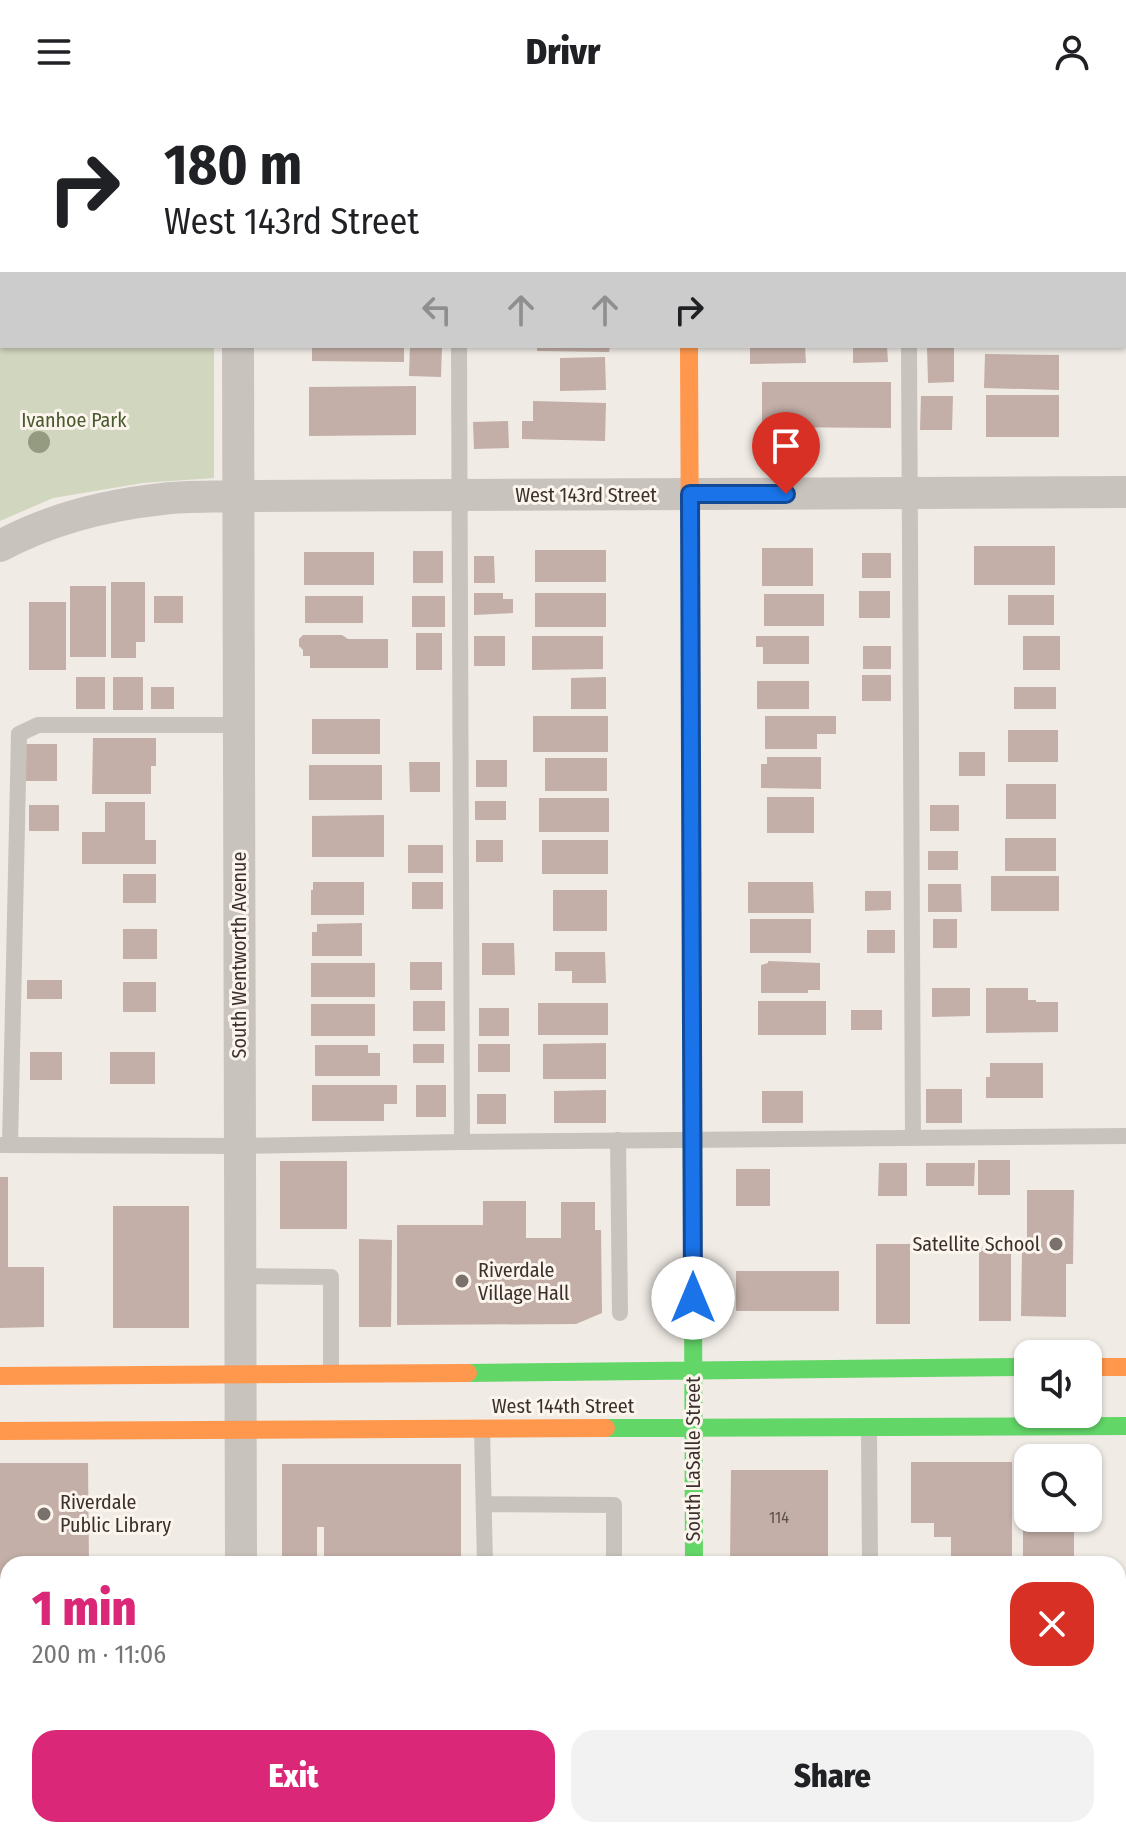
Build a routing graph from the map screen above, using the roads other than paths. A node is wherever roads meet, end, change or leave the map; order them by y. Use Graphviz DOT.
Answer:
graph roads {
  1 [pos="238,348"];
  2 [pos="459,348"];
  3 [pos="689,348"];
  4 [pos="909,348"];
  5 [pos="1126,492"];
  6 [pos="909,493"];
  7 [pos="690,494"];
  8 [pos="459,495"];
  9 [pos="238,496"];
  10 [pos="0,546"];
  11 [pos="238,725"];
  12 [pos="1126,1136"];
  13 [pos="913,1138"];
  14 [pos="692,1139"];
  15 [pos="618,1140"];
  16 [pos="462,1142"];
  17 [pos="5,1145"];
  18 [pos="240,1146"];
  19 [pos="240,1276"];
  20 [pos="620,1313"];
  21 [pos="1014,1367"];
  22 [pos="1102,1367"];
  23 [pos="1126,1367"];
  24 [pos="693,1370"];
  25 [pos="331,1374"];
  26 [pos="0,1376"];
  27 [pos="240,1376"];
  28 [pos="1126,1426"];
  29 [pos="693,1427"];
  30 [pos="869,1427"];
  31 [pos="481,1428"];
  32 [pos="240,1429"];
  33 [pos="0,1431"];
  34 [pos="484,1504"];
  35 [pos="241,1556"];
  36 [pos="485,1556"];
  37 [pos="614,1556"];
  38 [pos="694,1556"];
  39 [pos="870,1556"];
  1 -- 9 [label="street, South Wentworth Avenue"];
  2 -- 8 [label="lane"];
  3 -- 7 [label="street, South LaSalle Street"];
  4 -- 6 [label="lane"];
  5 -- 6 [label="street, West 143rd Street"];
  6 -- 7 [label="street, West 143rd Street"];
  6 -- 13 [label="lane"];
  7 -- 8 [label="street, West 143rd Street"];
  7 -- 14 [label="street, South LaSalle Street"];
  8 -- 9 [label="street, West 143rd Street"];
  8 -- 16 [label="lane"];
  9 -- 10 [label="street, West 143rd Street"];
  9 -- 11 [label="street, South Wentworth Avenue"];
  11 -- 17 [label="lane"];
  11 -- 18 [label="street, South Wentworth Avenue"];
  12 -- 13 [label="lane"];
  13 -- 14 [label="lane"];
  14 -- 15 [label="lane"];
  14 -- 24 [label="street, South LaSalle Street"];
  15 -- 16 [label="lane"];
  15 -- 20 [label="lane"];
  16 -- 18 [label="lane"];
  17 -- 18 [label="lane"];
  18 -- 19 [label="street, South Wentworth Avenue"];
  19 -- 25 [label="lane"];
  19 -- 27 [label="street, South Wentworth Avenue"];
  21 -- 24 [label="street, West 144th Street"];
  22 -- 23 [label="street"];
  24 -- 25 [label="street, West 144th Street"];
  24 -- 29 [label="street, South LaSalle Street"];
  25 -- 27 [label="street, West 144th Street"];
  26 -- 27 [label="street, West 144th Street"];
  27 -- 32 [label="street, South Wentworth Avenue"];
  28 -- 30 [label="street, West 144th Street"];
  29 -- 30 [label="street, West 144th Street"];
  29 -- 31 [label="street, West 144th Street"];
  29 -- 38 [label="street, South LaSalle Street"];
  30 -- 39 [label="lane"];
  31 -- 32 [label="street, West 144th Street"];
  31 -- 34 [label="lane"];
  32 -- 33 [label="street, West 144th Street"];
  32 -- 35 [label="street, South Wentworth Avenue"];
  34 -- 36 [label="lane"];
  34 -- 37 [label="lane"];
}
